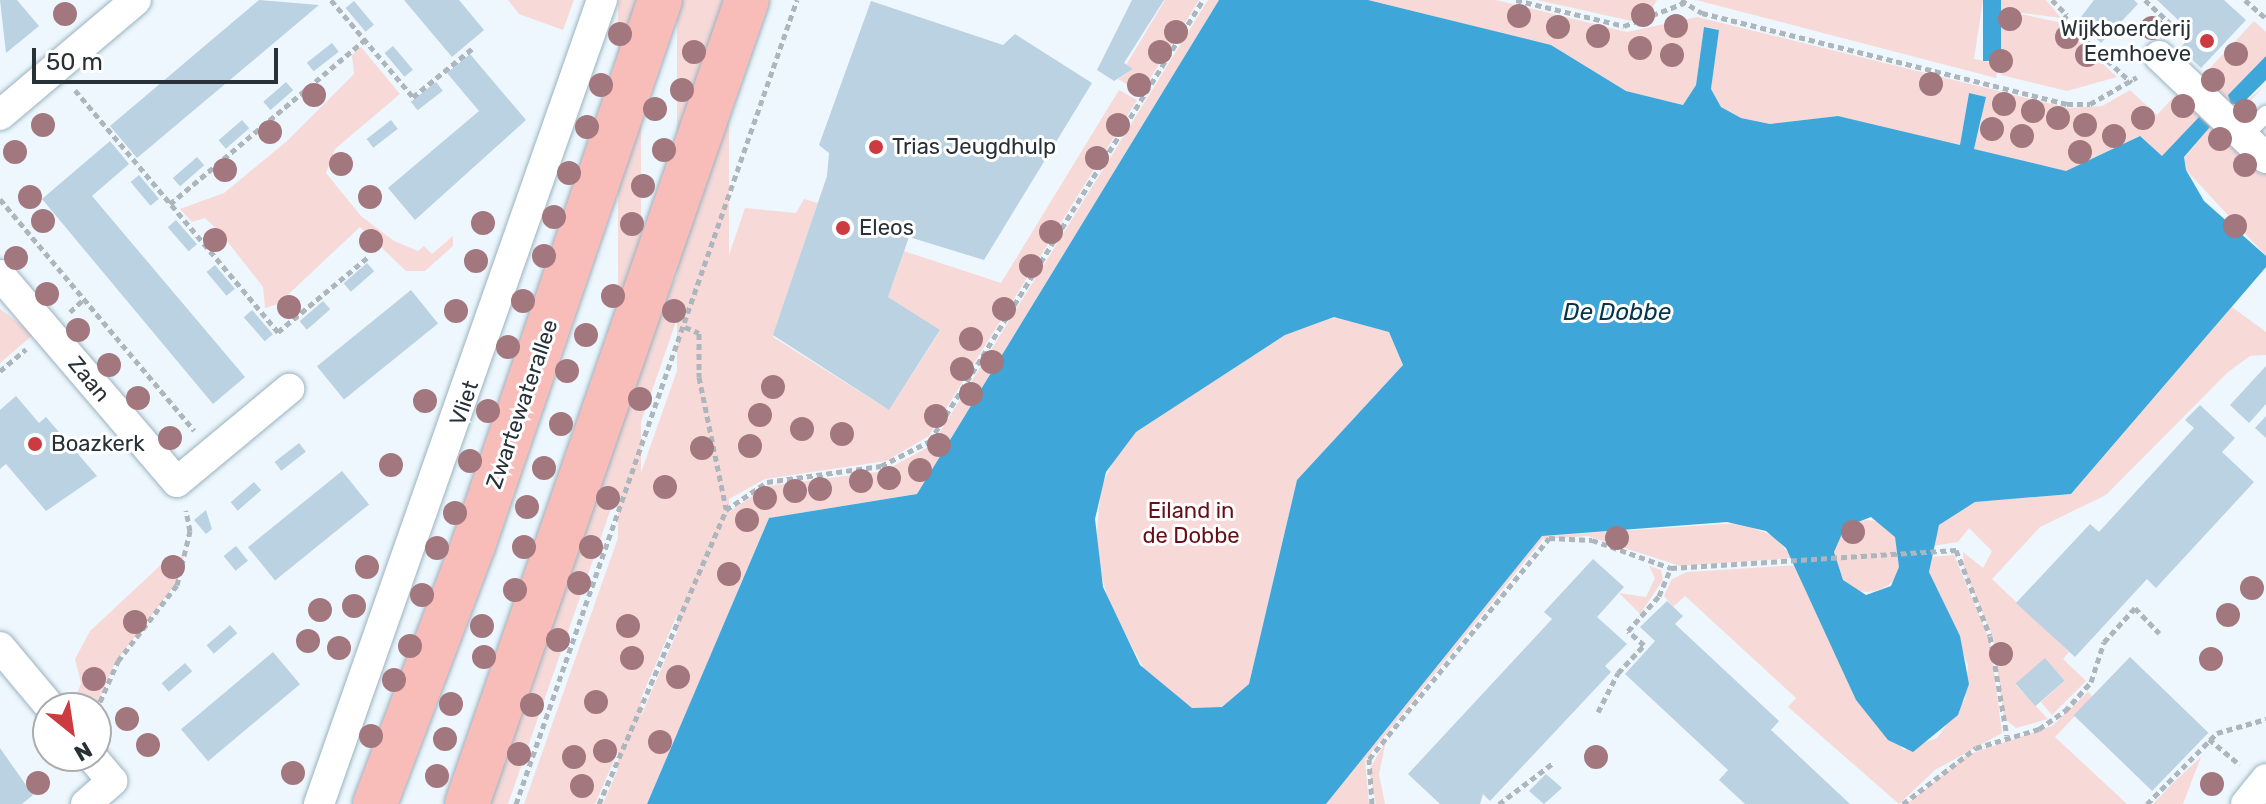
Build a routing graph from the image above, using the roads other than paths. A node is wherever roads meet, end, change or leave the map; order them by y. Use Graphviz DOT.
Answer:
graph roads {
  1 [pos="136,0"];
  2 [pos="602,0"];
  3 [pos="660,0"];
  4 [pos="747,0"];
  5 [pos="101,11"];
  6 [pos="2159,56"];
  7 [pos="2266,114"];
  8 [pos="0,115"];
  9 [pos="2243,137"];
  10 [pos="2266,158"];
  11 [pos="0,275"];
  12 [pos="289,389"];
  13 [pos="0,647"];
  14 [pos="38,692"];
  15 [pos="104,772"];
  16 [pos="2266,779"];
  17 [pos="86,804"];
  18 [pos="319,804"];
  19 [pos="375,804"];
  20 [pos="467,804"];
  21 [pos="2246,804"];
  1 -- 5 [label="street"];
  2 -- 18 [label="street, Vliet"];
  3 -- 19 [label="main road, Zwartewaterallee"];
  4 -- 20 [label="main road"];
  5 -- 8 [label="street"];
  6 -- 9 [label="street"];
  7 -- 9 [label="lane"];
  9 -- 10 [label="street"];
  11 -- 12 [label="street, Zaan"];
  13 -- 14 [label="street"];
  15 -- 17 [label="street"];
  16 -- 21 [label="street"];
}
